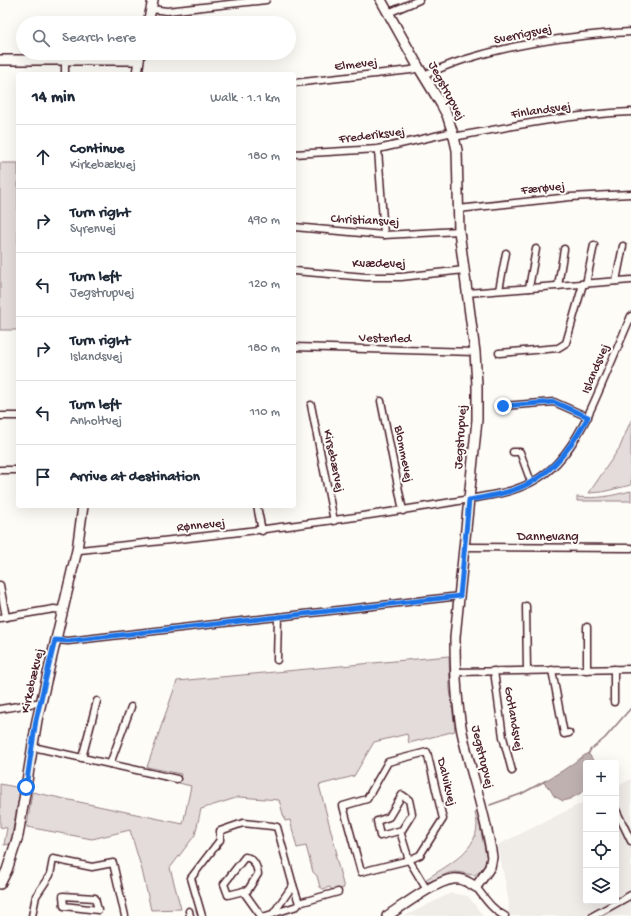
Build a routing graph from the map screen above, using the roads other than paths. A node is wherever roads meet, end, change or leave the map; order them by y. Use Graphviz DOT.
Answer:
graph roads {
  1 [pos="153,0"];
  2 [pos="266,0"];
  3 [pos="381,0"];
  4 [pos="419,0"];
  5 [pos="151,10"];
  6 [pos="388,13"];
  7 [pos="150,16"];
  8 [pos="631,32"];
  9 [pos="0,60"];
  10 [pos="65,60"];
  11 [pos="139,60"];
  12 [pos="421,71"];
  13 [pos="65,72"];
  14 [pos="136,72"];
  15 [pos="296,83"];
  16 [pos="631,112"];
  17 [pos="453,135"];
  18 [pos="378,149"];
  19 [pos="296,154"];
  20 [pos="631,194"];
  21 [pos="458,209"];
  22 [pos="296,227"];
  23 [pos="459,231"];
  24 [pos="384,235"];
  25 [pos="594,245"];
  26 [pos="623,246"];
  27 [pos="564,249"];
  28 [pos="536,250"];
  29 [pos="506,252"];
  30 [pos="464,270"];
  31 [pos="296,271"];
  32 [pos="631,280"];
  33 [pos="616,282"];
  34 [pos="584,284"];
  35 [pos="558,286"];
  36 [pos="528,288"];
  37 [pos="499,290"];
  38 [pos="467,293"];
  39 [pos="631,316"];
  40 [pos="296,347"];
  41 [pos="475,352"];
  42 [pos="499,353"];
  43 [pos="381,401"];
  44 [pos="311,405"];
  45 [pos="503,406"];
  46 [pos="0,416"];
  47 [pos="16,416"];
  48 [pos="588,417"];
  49 [pos="513,452"];
  50 [pos="0,470"];
  51 [pos="16,470"];
  52 [pos="531,482"];
  53 [pos="469,500"];
  54 [pos="83,508"];
  55 [pos="257,508"];
  56 [pos="403,511"];
  57 [pos="334,521"];
  58 [pos="262,531"];
  59 [pos="464,547"];
  60 [pos="631,548"];
  61 [pos="77,550"];
  62 [pos="0,585"];
  63 [pos="460,596"];
  64 [pos="526,606"];
  65 [pos="63,610"];
  66 [pos="278,617"];
  67 [pos="3,618"];
  68 [pos="587,627"];
  69 [pos="55,640"];
  70 [pos="277,660"];
  71 [pos="631,669"];
  72 [pos="552,670"];
  73 [pos="587,670"];
  74 [pos="614,670"];
  75 [pos="494,671"];
  76 [pos="527,671"];
  77 [pos="455,672"];
  78 [pos="97,701"];
  79 [pos="614,702"];
  80 [pos="40,704"];
  81 [pos="131,707"];
  82 [pos="0,709"];
  83 [pos="569,733"];
  84 [pos="33,747"];
  85 [pos="82,758"];
  86 [pos="110,764"];
  87 [pos="512,771"];
  88 [pos="177,779"];
  89 [pos="619,816"];
  90 [pos="400,830"];
  91 [pos="631,841"];
  92 [pos="409,860"];
  93 [pos="0,884"];
  94 [pos="294,885"];
  95 [pos="476,887"];
  96 [pos="427,890"];
  97 [pos="243,892"];
  98 [pos="338,892"];
  99 [pos="631,895"];
  100 [pos="299,903"];
  101 [pos="77,908"];
  102 [pos="270,915"];
  103 [pos="32,916"];
  104 [pos="76,916"];
  105 [pos="126,916"];
  106 [pos="202,916"];
  107 [pos="262,916"];
  108 [pos="387,916"];
  109 [pos="505,916"];
  110 [pos="593,916"];
  1 -- 5 [label="street"];
  2 -- 5 [label="street"];
  3 -- 6 [label="street, Jegstrupvej"];
  4 -- 6 [label="street"];
  5 -- 7 [label="street"];
  6 -- 12 [label="street, Jegstrupvej"];
  8 -- 12 [label="street, Sverrigsvej"];
  9 -- 10 [label="street"];
  10 -- 13 [label="street"];
  11 -- 14 [label="street"];
  12 -- 15 [label="street, Elmevej"];
  12 -- 17 [label="street, Jegstrupvej"];
  16 -- 17 [label="street, Finlandsvej"];
  17 -- 18 [label="street, Frederiksvej"];
  17 -- 21 [label="street, Jegstrupvej"];
  18 -- 19 [label="street, Frederiksvej"];
  18 -- 24 [label="street"];
  20 -- 21 [label="street, Færøvej"];
  21 -- 23 [label="street, Jegstrupvej"];
  22 -- 24 [label="street, Christiansvej"];
  23 -- 24 [label="street, Christiansvej"];
  23 -- 30 [label="street, Jegstrupvej"];
  25 -- 34 [label="street"];
  26 -- 33 [label="street"];
  27 -- 35 [label="street"];
  28 -- 36 [label="street"];
  29 -- 37 [label="street"];
  30 -- 31 [label="street, Kvædevej"];
  30 -- 38 [label="street, Jegstrupvej"];
  32 -- 33 [label="street"];
  33 -- 34 [label="street"];
  34 -- 35 [label="street"];
  34 -- 42 [label="street"];
  35 -- 36 [label="street"];
  36 -- 37 [label="street"];
  37 -- 38 [label="street"];
  38 -- 41 [label="street, Jegstrupvej"];
  39 -- 48 [label="street, Islandsvej"];
  40 -- 41 [label="street, Vesterled"];
  41 -- 53 [label="street, Jegstrupvej"];
  43 -- 56 [label="street, Blommevej"];
  44 -- 57 [label="street, Kirsebærvej"];
  45 -- 48 [label="street"];
  46 -- 47 [label="street"];
  48 -- 52 [label="street, Islandsvej"];
  49 -- 52 [label="street"];
  50 -- 51 [label="street"];
  52 -- 53 [label="street, Islandsvej"];
  53 -- 56 [label="street, Rønnevej"];
  53 -- 59 [label="street, Jegstrupvej"];
  54 -- 61 [label="street, Kirkebækvej"];
  55 -- 58 [label="street"];
  56 -- 57 [label="street, Rønnevej"];
  57 -- 58 [label="street, Rønnevej"];
  58 -- 61 [label="street, Rønnevej"];
  59 -- 60 [label="street, Dannevang"];
  59 -- 63 [label="street, Jegstrupvej"];
  61 -- 65 [label="street, Kirkebækvej"];
  62 -- 67 [label="street"];
  63 -- 66 [label="street"];
  63 -- 77 [label="street, Jegstrupvej"];
  64 -- 76 [label="street, Gotlandsvej"];
  65 -- 67 [label="street"];
  65 -- 69 [label="street, Kirkebækvej"];
  66 -- 69 [label="street"];
  66 -- 70 [label="street"];
  68 -- 73 [label="street"];
  69 -- 80 [label="street, Kirkebækvej"];
  71 -- 74 [label="street, Gotlandsvej"];
  72 -- 73 [label="street, Gotlandsvej"];
  72 -- 76 [label="street, Gotlandsvej"];
  72 -- 83 [label="street"];
  73 -- 74 [label="street, Gotlandsvej"];
  74 -- 79 [label="street"];
  75 -- 76 [label="street, Gotlandsvej"];
  75 -- 77 [label="street, Gotlandsvej"];
  75 -- 87 [label="street, Gotlandsvej"];
  77 -- 95 [label="street, Jegstrupvej"];
  78 -- 85 [label="street"];
  80 -- 82 [label="street"];
  80 -- 84 [label="street, Kirkebækvej"];
  81 -- 86 [label="street"];
  84 -- 85 [label="street"];
  84 -- 93 [label="street, Kirkebækvej"];
  85 -- 86 [label="street"];
  86 -- 88 [label="street"];
  89 -- 91 [label="street"];
  90 -- 90 [label="street"];
  90 -- 92 [label="street"];
  92 -- 92 [label="street, Dalvikvej"];
  92 -- 96 [label="street"];
  94 -- 100 [label="street"];
  94 -- 102 [label="street"];
  94 -- 106 [label="street"];
  95 -- 96 [label="street"];
  95 -- 109 [label="street"];
  96 -- 108 [label="street"];
  97 -- 97 [label="street"];
  97 -- 107 [label="street"];
  98 -- 100 [label="street"];
  99 -- 110 [label="street"];
  100 -- 102 [label="street"];
  101 -- 101 [label="street"];
  101 -- 104 [label="street"];
  103 -- 105 [label="street"];
}
